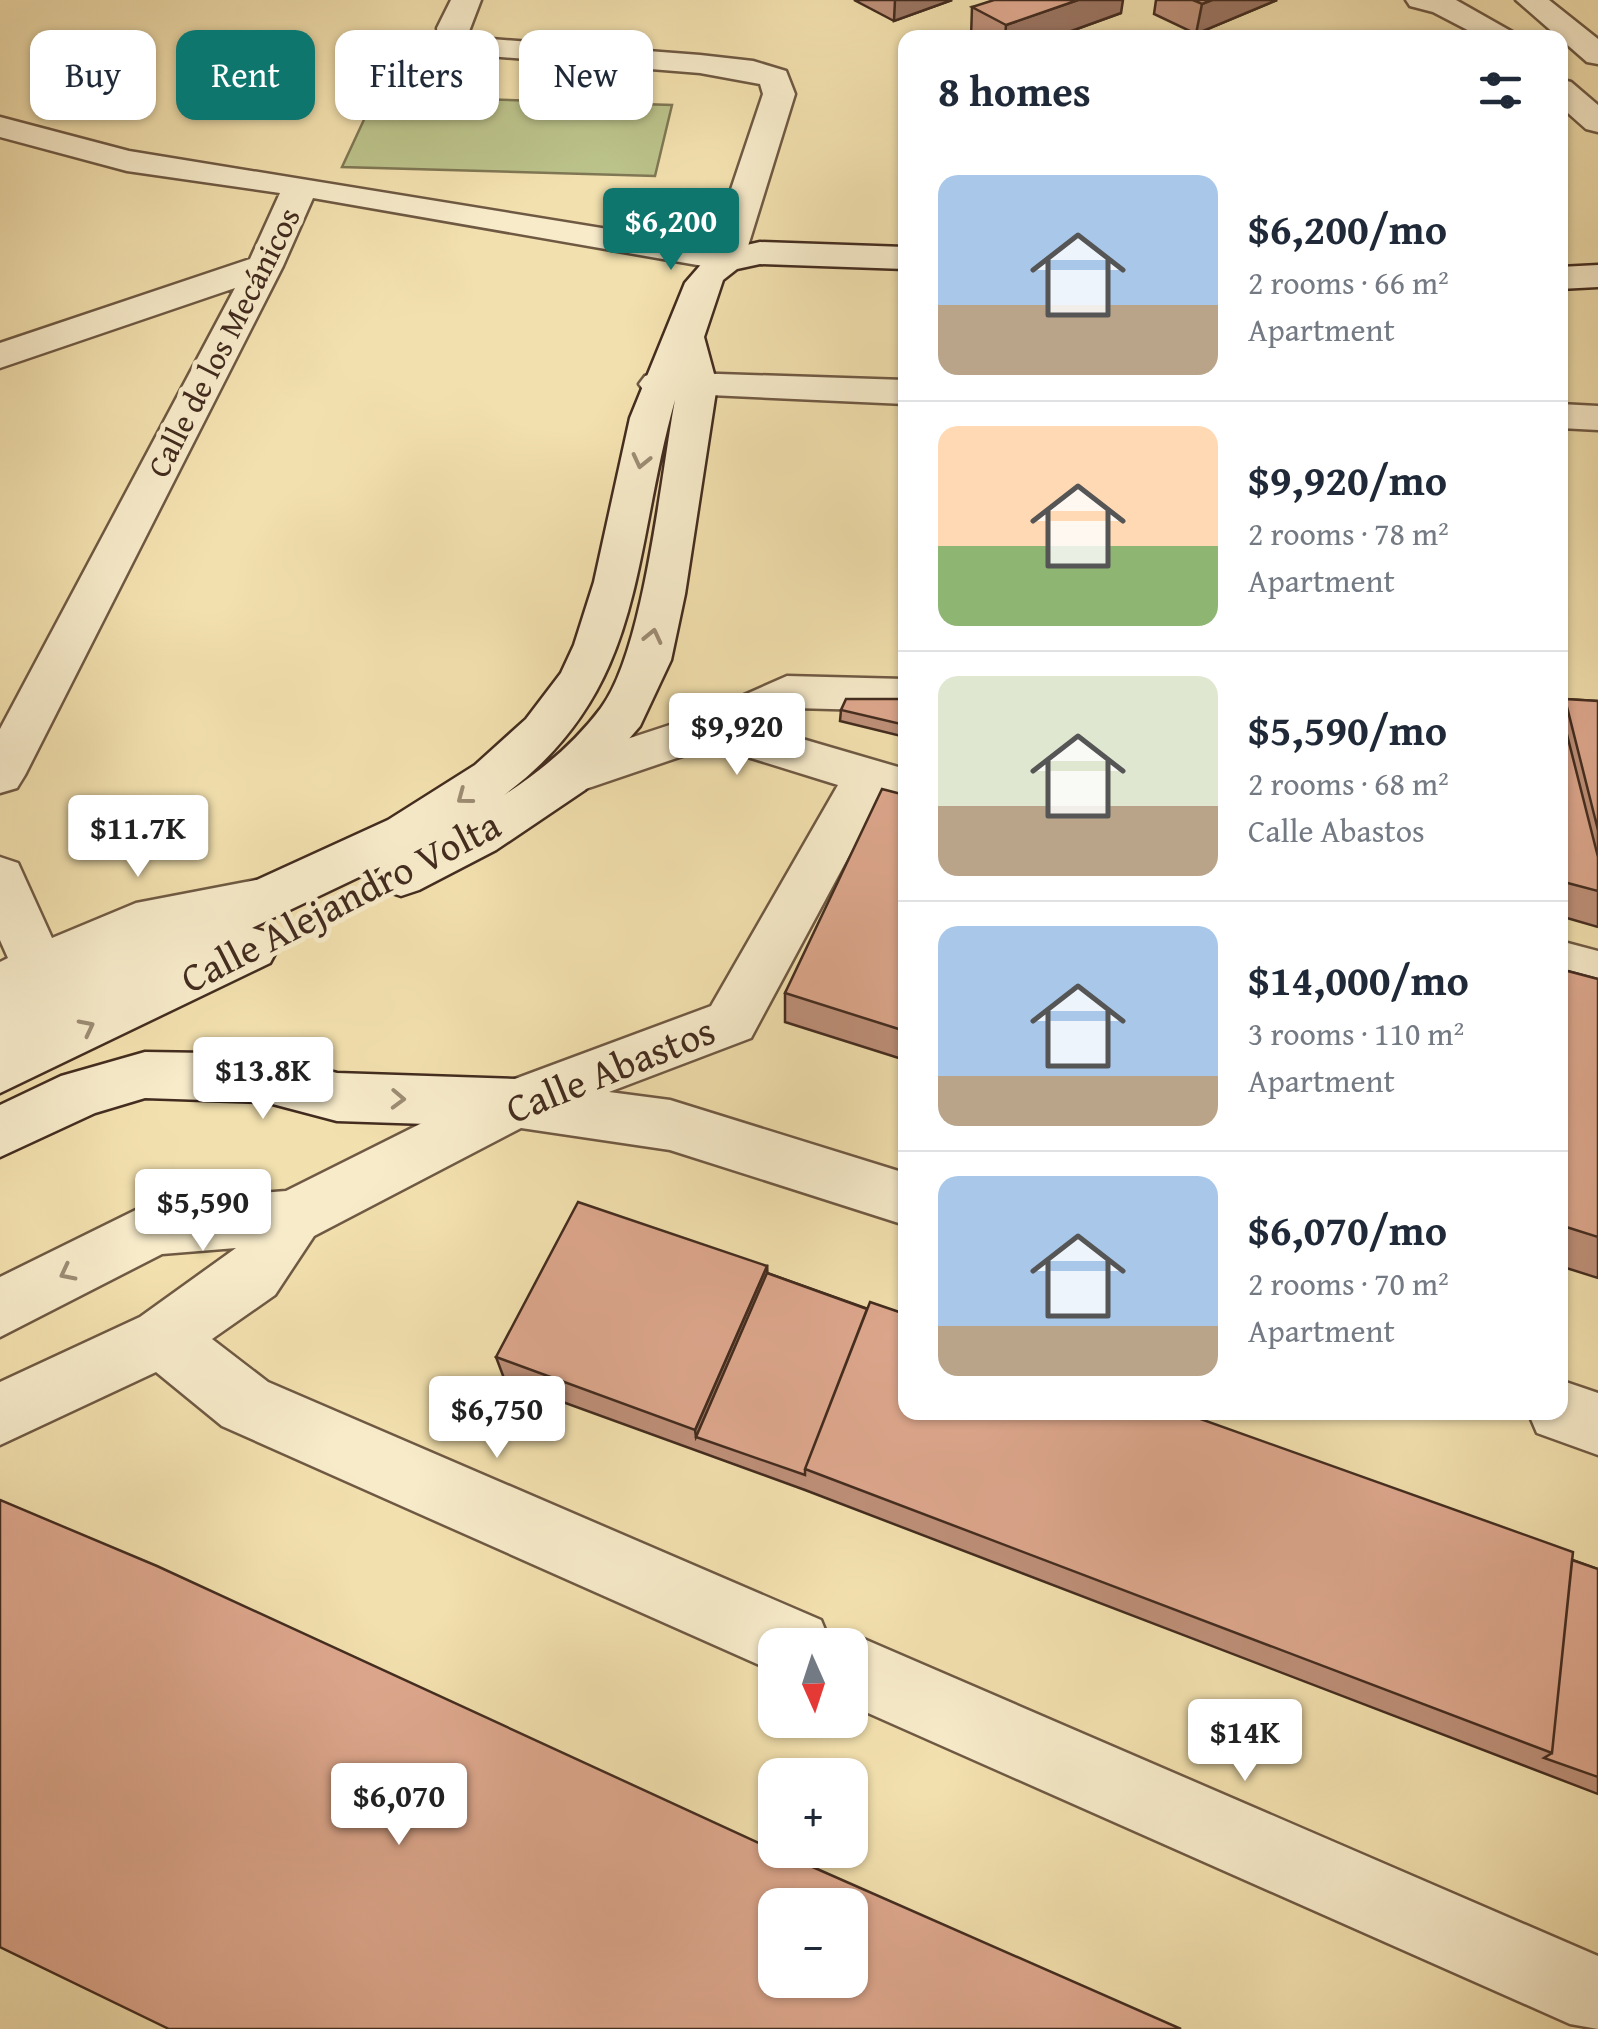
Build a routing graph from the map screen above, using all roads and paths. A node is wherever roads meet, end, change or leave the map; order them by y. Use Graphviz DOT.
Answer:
graph roads {
  1 [pos="466,0"];
  2 [pos="1410,0"];
  3 [pos="1421,0"];
  4 [pos="1507,13"];
  5 [pos="1534,30"];
  6 [pos="1544,30"];
  7 [pos="1568,41"];
  8 [pos="1568,54"];
  9 [pos="1598,55"];
  10 [pos="1568,76"];
  11 [pos="1598,77"];
  12 [pos="1568,96"];
  13 [pos="1598,98"];
  14 [pos="1598,122"];
  15 [pos="0,127"];
  16 [pos="302,186"];
  17 [pos="898,258"];
  18 [pos="726,259"];
  19 [pos="265,266"];
  20 [pos="1598,276"];
  21 [pos="1568,278"];
  22 [pos="0,356"];
  23 [pos="678,384"];
  24 [pos="898,392"];
  25 [pos="1568,416"];
  26 [pos="1598,418"];
  27 [pos="898,694"];
  28 [pos="711,729"];
  29 [pos="507,766"];
  30 [pos="0,775"];
  31 [pos="568,777"];
  32 [pos="886,782"];
  33 [pos="0,877"];
  34 [pos="272,897"];
  35 [pos="1568,964"];
  36 [pos="1598,972"];
  37 [pos="19,977"];
  38 [pos="0,1022"];
  39 [pos="0,1070"];
  40 [pos="516,1103"];
  41 [pos="0,1132"];
  42 [pos="898,1197"];
  43 [pos="293,1217"];
  44 [pos="0,1308"];
  45 [pos="162,1338"];
  46 [pos="0,1414"];
  47 [pos="1568,1414"];
  48 [pos="1598,1424"];
  49 [pos="758,1628"];
  50 [pos="868,1677"];
  51 [pos="1598,1996"];
  1 -- 18 [label="street, Calle Alejandro Volta"];
  2 -- 4 [label="street"];
  3 -- 4 [label="street"];
  4 -- 5 [label="street"];
  4 -- 6 [label="street"];
  7 -- 9 [label="street"];
  8 -- 11 [label="street"];
  10 -- 13 [label="street"];
  12 -- 14 [label="street"];
  15 -- 16 [label="street"];
  16 -- 18 [label="street, Calle de los Mecánicos"];
  16 -- 19 [label="street, Calle de los Mecánicos"];
  17 -- 18 [label="street, Calle de los Mecánicos"];
  18 -- 23 [label="street, Calle Alejandro Volta"];
  19 -- 22 [label="street"];
  19 -- 30 [label="street, Calle de los Mecánicos"];
  20 -- 21 [label="street"];
  23 -- 24 [label="street"];
  23 -- 29 [label="street, Calle Alejandro Volta, one-way"];
  31 -- 23 [label="street, Calle Alejandro Volta, one-way"];
  25 -- 26 [label="street"];
  27 -- 28 [label="street"];
  28 -- 31 [label="street"];
  28 -- 32 [label="street"];
  29 -- 31 [label="street, Calle Alejandro Volta"];
  29 -- 34 [label="street, Calle Alejandro Volta, one-way"];
  39 -- 31 [label="street, Calle Alejandro Volta, one-way"];
  32 -- 40 [label="street, Calle Abastos"];
  33 -- 37 [label="street"];
  34 -- 37 [label="street"];
  34 -- 38 [label="street, Calle Alejandro Volta"];
  35 -- 36 [label="street"];
  41 -- 40 [label="street, one-way"];
  40 -- 42 [label="street"];
  40 -- 43 [label="street, Calle Abastos"];
  43 -- 44 [label="street, Calle Abastos, one-way"];
  43 -- 45 [label="street, Calle Abastos"];
  45 -- 46 [label="street, Calle Abastos"];
  45 -- 49 [label="street"];
  47 -- 48 [label="street"];
  50 -- 51 [label="street"];
}
